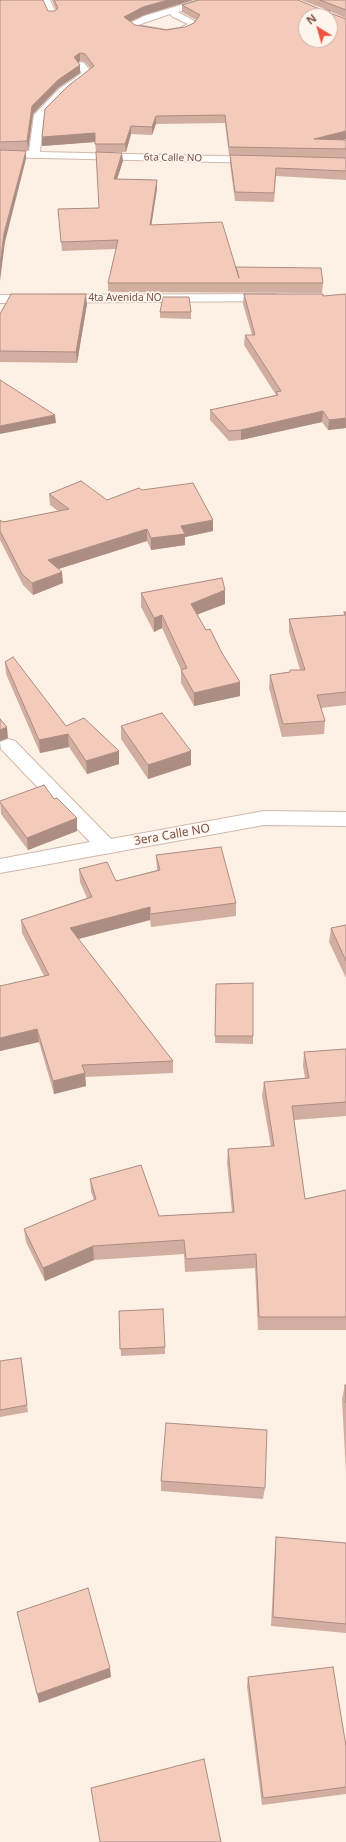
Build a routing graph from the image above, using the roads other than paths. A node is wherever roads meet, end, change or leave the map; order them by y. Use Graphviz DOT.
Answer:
graph roads {
  1 [pos="46,0"];
  2 [pos="207,0"];
  3 [pos="173,11"];
  4 [pos="52,15"];
  5 [pos="81,65"];
  6 [pos="0,154"];
  7 [pos="34,154"];
  8 [pos="274,160"];
  9 [pos="284,298"];
  10 [pos="0,300"];
  11 [pos="8,745"];
  12 [pos="346,819"];
  13 [pos="107,847"];
  14 [pos="0,866"];
  1 -- 4 [label="street"];
  2 -- 3 [label="street"];
  3 -- 3 [label="street"];
  5 -- 7 [label="street"];
  6 -- 7 [label="street, 6ta Calle NO"];
  7 -- 8 [label="street, 6ta Calle NO"];
  9 -- 10 [label="street, 4ta Avenida NO"];
  11 -- 13 [label="street"];
  12 -- 13 [label="street, 3era Calle NO"];
  13 -- 14 [label="street, 3era Calle NO"];
}
